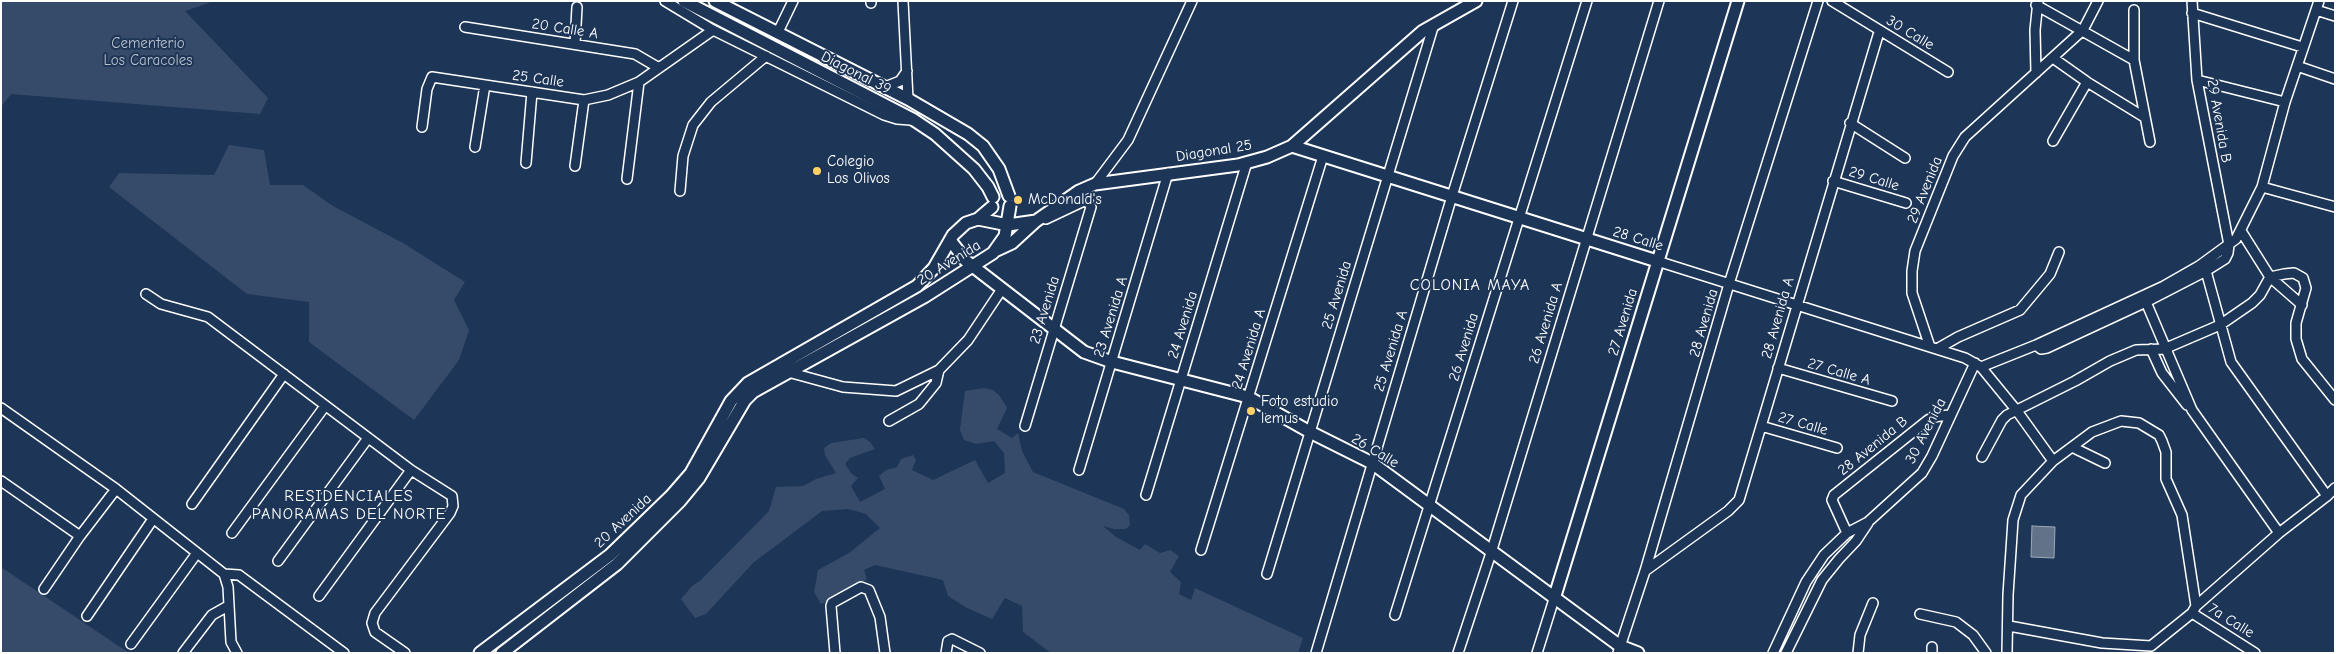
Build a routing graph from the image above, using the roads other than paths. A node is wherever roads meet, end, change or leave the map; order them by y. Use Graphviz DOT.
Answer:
graph roads {
  1 [pos="665,1"];
  2 [pos="684,1"];
  3 [pos="715,1"];
  4 [pos="793,1"];
  5 [pos="903,1"];
  6 [pos="1192,1"];
  7 [pos="1476,1"];
  8 [pos="1513,1"];
  9 [pos="1587,1"];
  10 [pos="1659,1"];
  11 [pos="1738,1"];
  12 [pos="1818,1"];
  13 [pos="1832,1"];
  14 [pos="2098,1"];
  15 [pos="2192,1"];
  16 [pos="2037,3"];
  17 [pos="736,6"];
  18 [pos="2318,6"];
  19 [pos="577,7"];
  20 [pos="2134,10"];
  21 [pos="2192,13"];
  22 [pos="2335,16"];
  23 [pos="1434,24"];
  24 [pos="465,27"];
  25 [pos="713,30"];
  26 [pos="2083,30"];
  27 [pos="778,32"];
  28 [pos="1879,32"];
  29 [pos="575,44"];
  30 [pos="2302,47"];
  31 [pos="766,56"];
  32 [pos="2053,58"];
  33 [pos="2134,60"];
  34 [pos="2297,66"];
  35 [pos="658,68"];
  36 [pos="907,70"];
  37 [pos="1948,72"];
  38 [pos="2036,74"];
  39 [pos="2335,79"];
  40 [pos="2197,80"];
  41 [pos="638,82"];
  42 [pos="2087,82"];
  43 [pos="485,85"];
  44 [pos="885,87"];
  45 [pos="532,92"];
  46 [pos="908,99"];
  47 [pos="584,100"];
  48 [pos="2285,102"];
  49 [pos="2144,117"];
  50 [pos="914,120"];
  51 [pos="1850,123"];
  52 [pos="422,127"];
  53 [pos="968,134"];
  54 [pos="2053,141"];
  55 [pos="2150,142"];
  56 [pos="1292,146"];
  57 [pos="475,147"];
  58 [pos="954,151"];
  59 [pos="1323,156"];
  60 [pos="991,157"];
  61 [pos="1905,158"];
  62 [pos="1247,162"];
  63 [pos="526,163"];
  64 [pos="575,166"];
  65 [pos="974,169"];
  66 [pos="1168,173"];
  67 [pos="1388,176"];
  68 [pos="627,180"];
  69 [pos="1833,181"];
  70 [pos="1094,184"];
  71 [pos="2262,187"];
  72 [pos="680,191"];
  73 [pos="1452,196"];
  74 [pos="1906,203"];
  75 [pos="2335,207"];
  76 [pos="1519,218"];
  77 [pos="978,219"];
  78 [pos="1036,222"];
  79 [pos="1008,225"];
  80 [pos="2241,231"];
  81 [pos="1586,238"];
  82 [pos="950,240"];
  83 [pos="2229,245"];
  84 [pos="997,250"];
  85 [pos="2059,252"];
  86 [pos="1657,261"];
  87 [pos="974,267"];
  88 [pos="2206,271"];
  89 [pos="2270,277"];
  90 [pos="1730,284"];
  91 [pos="1002,289"];
  92 [pos="146,294"];
  93 [pos="2146,302"];
  94 [pos="1797,305"];
  95 [pos="2302,305"];
  96 [pos="2220,325"];
  97 [pos="1053,329"];
  98 [pos="2036,345"];
  99 [pos="1933,348"];
  100 [pos="2151,349"];
  101 [pos="2164,349"];
  102 [pos="1112,362"];
  103 [pos="1978,365"];
  104 [pos="1778,368"];
  105 [pos="939,370"];
  106 [pos="788,372"];
  107 [pos="284,374"];
  108 [pos="1181,380"];
  109 [pos="1248,397"];
  110 [pos="2335,400"];
  111 [pos="1892,401"];
  112 [pos="325,406"];
  113 [pos="1,408"];
  114 [pos="2017,410"];
  115 [pos="2192,410"];
  116 [pos="1949,415"];
  117 [pos="889,421"];
  118 [pos="1025,426"];
  119 [pos="1761,426"];
  120 [pos="1310,432"];
  121 [pos="368,438"];
  122 [pos="2072,447"];
  123 [pos="1837,448"];
  124 [pos="1982,457"];
  125 [pos="2053,461"];
  126 [pos="1372,463"];
  127 [pos="2105,463"];
  128 [pos="411,470"];
  129 [pos="1079,470"];
  130 [pos="1,481"];
  131 [pos="2335,488"];
  132 [pos="116,489"];
  133 [pos="1146,495"];
  134 [pos="2327,496"];
  135 [pos="192,504"];
  136 [pos="1429,506"];
  137 [pos="153,519"];
  138 [pos="1868,522"];
  139 [pos="232,533"];
  140 [pos="1847,533"];
  141 [pos="2278,534"];
  142 [pos="80,536"];
  143 [pos="1201,550"];
  144 [pos="197,553"];
  145 [pos="1491,553"];
  146 [pos="278,561"];
  147 [pos="1645,571"];
  148 [pos="224,574"];
  149 [pos="1268,574"];
  150 [pos="44,590"];
  151 [pos="319,596"];
  152 [pos="1554,599"];
  153 [pos="1873,602"];
  154 [pos="228,606"];
  155 [pos="2194,610"];
  156 [pos="1395,614"];
  157 [pos="1920,614"];
  158 [pos="87,616"];
  159 [pos="2009,626"];
  160 [pos="131,644"];
  161 [pos="1619,650"];
  162 [pos="1787,651"];
  163 [pos="183,653"];
  164 [pos="237,653"];
  165 [pos="344,653"];
  166 [pos="405,653"];
  167 [pos="480,653"];
  168 [pos="502,653"];
  169 [pos="835,653"];
  170 [pos="885,653"];
  171 [pos="946,653"];
  172 [pos="980,653"];
  173 [pos="1316,653"];
  174 [pos="1458,653"];
  175 [pos="1537,653"];
  176 [pos="1638,653"];
  177 [pos="1773,653"];
  178 [pos="1798,653"];
  179 [pos="1858,653"];
  180 [pos="1986,653"];
  181 [pos="2007,653"];
  182 [pos="2255,653"];
  1 -- 25 [label="street"];
  2 -- 50 [label="main road, Diagonal 39"];
  3 -- 17 [label="main road, Diagonal 39"];
  4 -- 27 [label="street"];
  5 -- 36 [label="street"];
  6 -- 70 [label="street"];
  7 -- 23 [label="main road, Diagonal 25"];
  8 -- 73 [label="street, 25 Avenida A"];
  9 -- 76 [label="street, 26 Avenida"];
  10 -- 81 [label="street, 26 Avenida A"];
  11 -- 86 [label="main road, 27 Avenida"];
  12 -- 90 [label="street, 28 Avenida"];
  13 -- 28 [label="street, 30 Calle"];
  14 -- 26 [label="street, 29 Avenida"];
  15 -- 21 [label="street, 29 Avenida B"];
  16 -- 26 [label="street"];
  16 -- 38 [label="street"];
  17 -- 27 [label="main road, Diagonal 39"];
  18 -- 22 [label="street"];
  18 -- 30 [label="street"];
  19 -- 29 [label="street"];
  20 -- 33 [label="street"];
  21 -- 30 [label="street"];
  21 -- 40 [label="street, 29 Avenida B"];
  23 -- 56 [label="main road, Diagonal 25"];
  23 -- 67 [label="street, 25 Avenida"];
  24 -- 29 [label="street, 20 Calle A"];
  25 -- 31 [label="street"];
  25 -- 35 [label="street, 25 Calle"];
  26 -- 32 [label="street, 29 Avenida"];
  26 -- 33 [label="street"];
  27 -- 44 [label="main road, Diagonal 39"];
  28 -- 37 [label="street, 30 Calle"];
  28 -- 51 [label="street, 28 Avenida A"];
  29 -- 35 [label="street, 20 Calle A"];
  30 -- 34 [label="street"];
  31 -- 50 [label="street"];
  31 -- 72 [label="street"];
  32 -- 38 [label="street, 29 Avenida"];
  32 -- 42 [label="street"];
  33 -- 49 [label="street"];
  34 -- 39 [label="street"];
  34 -- 48 [label="street"];
  35 -- 41 [label="street, 25 Calle"];
  36 -- 44 [label="street"];
  36 -- 46 [label="street"];
  38 -- 99 [label="street, 29 Avenida"];
  40 -- 48 [label="street"];
  40 -- 83 [label="street, 29 Avenida B"];
  41 -- 47 [label="street, 25 Calle"];
  41 -- 68 [label="street"];
  42 -- 49 [label="street"];
  42 -- 54 [label="street"];
  43 -- 45 [label="street, 25 Calle"];
  43 -- 52 [label="street, 25 Calle"];
  43 -- 57 [label="street"];
  44 -- 46 [label="main road, Diagonal 39"];
  45 -- 47 [label="street, 25 Calle"];
  45 -- 63 [label="street"];
  46 -- 53 [label="main road, Diagonal 39"];
  47 -- 64 [label="street"];
  48 -- 71 [label="street"];
  49 -- 55 [label="street"];
  50 -- 58 [label="main road, Diagonal 39"];
  51 -- 61 [label="street"];
  51 -- 69 [label="street, 28 Avenida A"];
  53 -- 58 [label="main road"];
  53 -- 60 [label="main road, Diagonal 39"];
  56 -- 59 [label="main road, 28 Calle"];
  56 -- 62 [label="main road, Diagonal 25"];
  58 -- 65 [label="main road, Diagonal 39"];
  59 -- 67 [label="main road, 28 Calle"];
  59 -- 109 [label="street, 24 Avenida A"];
  60 -- 65 [label="main road"];
  60 -- 79 [label="main road, Diagonal 39"];
  62 -- 66 [label="main road, Diagonal 25"];
  62 -- 108 [label="street, 24 Avenida"];
  65 -- 77 [label="main road, Diagonal 39"];
  66 -- 70 [label="main road, Diagonal 25"];
  66 -- 102 [label="street, 23 Avenida A"];
  67 -- 73 [label="main road, 28 Calle"];
  67 -- 120 [label="street, 25 Avenida"];
  69 -- 74 [label="street, 29 Calle"];
  69 -- 94 [label="street, 28 Avenida A"];
  70 -- 78 [label="main road, Diagonal 25"];
  71 -- 75 [label="street"];
  71 -- 80 [label="street"];
  73 -- 76 [label="main road, 28 Calle"];
  73 -- 126 [label="street, 25 Avenida A"];
  76 -- 81 [label="main road, 28 Calle"];
  76 -- 136 [label="street, 26 Avenida"];
  77 -- 79 [label="main road, 20 Avenida"];
  77 -- 82 [label="main road, 20 Avenida"];
  78 -- 79 [label="main road, Diagonal 25"];
  78 -- 84 [label="main road, Diagonal 25"];
  78 -- 97 [label="street, 23 Avenida"];
  79 -- 84 [label="main road, 20 Avenida"];
  80 -- 83 [label="street"];
  80 -- 89 [label="street"];
  81 -- 86 [label="main road, 28 Calle"];
  81 -- 145 [label="street, 26 Avenida A"];
  82 -- 87 [label="main road, 26 Calle"];
  82 -- 167 [label="main road, 20 Avenida"];
  83 -- 88 [label="street"];
  83 -- 98 [label="street"];
  84 -- 87 [label="main road, 20 Avenida"];
  85 -- 99 [label="street"];
  86 -- 90 [label="street, 28 Calle"];
  86 -- 152 [label="main road, 27 Avenida"];
  87 -- 91 [label="main road, 26 Calle"];
  87 -- 106 [label="main road, 20 Avenida"];
  88 -- 93 [label="street"];
  88 -- 96 [label="street"];
  89 -- 95 [label="street"];
  89 -- 95 [label="street"];
  89 -- 96 [label="street"];
  90 -- 94 [label="street, 28 Calle"];
  90 -- 147 [label="street, 28 Avenida"];
  91 -- 97 [label="main road, 26 Calle"];
  91 -- 105 [label="street"];
  92 -- 107 [label="street"];
  93 -- 98 [label="street"];
  93 -- 101 [label="street"];
  94 -- 99 [label="street, 28 Calle"];
  94 -- 104 [label="street, 28 Avenida A"];
  95 -- 110 [label="street"];
  96 -- 101 [label="street"];
  96 -- 134 [label="street"];
  97 -- 102 [label="main road, 26 Calle"];
  97 -- 118 [label="street, 23 Avenida"];
  98 -- 103 [label="street"];
  99 -- 103 [label="street, 28 Calle"];
  100 -- 101 [label="street"];
  100 -- 114 [label="street"];
  100 -- 115 [label="street"];
  101 -- 115 [label="street"];
  102 -- 108 [label="main road, 26 Calle"];
  102 -- 129 [label="street, 23 Avenida A"];
  103 -- 114 [label="street"];
  103 -- 116 [label="street, 30 Avenida"];
  104 -- 111 [label="street, 27 Calle A"];
  104 -- 119 [label="street, 28 Avenida A"];
  105 -- 106 [label="street"];
  105 -- 117 [label="street"];
  106 -- 168 [label="main road, 20 Avenida"];
  107 -- 112 [label="street"];
  107 -- 135 [label="street"];
  108 -- 109 [label="main road, 26 Calle"];
  108 -- 133 [label="street, 24 Avenida"];
  109 -- 120 [label="main road, 26 Calle"];
  109 -- 143 [label="street, 24 Avenida A"];
  112 -- 121 [label="street"];
  112 -- 139 [label="street"];
  113 -- 132 [label="street"];
  114 -- 124 [label="street"];
  114 -- 125 [label="street"];
  115 -- 141 [label="street"];
  116 -- 138 [label="street, 30 Avenida"];
  116 -- 140 [label="street, 28 Avenida B"];
  119 -- 123 [label="street, 27 Calle"];
  119 -- 147 [label="street, 28 Avenida A"];
  120 -- 126 [label="main road, 26 Calle"];
  120 -- 149 [label="street, 25 Avenida"];
  121 -- 128 [label="street"];
  121 -- 146 [label="street"];
  122 -- 125 [label="street"];
  122 -- 127 [label="street"];
  122 -- 155 [label="street"];
  125 -- 159 [label="street"];
  126 -- 136 [label="main road, 26 Calle"];
  126 -- 173 [label="street, 25 Avenida A"];
  128 -- 151 [label="street"];
  128 -- 166 [label="street"];
  130 -- 142 [label="street"];
  131 -- 134 [label="street"];
  132 -- 137 [label="street"];
  132 -- 142 [label="street"];
  134 -- 141 [label="street"];
  136 -- 145 [label="main road, 26 Calle"];
  136 -- 156 [label="street, 26 Avenida"];
  137 -- 144 [label="street"];
  137 -- 158 [label="street"];
  138 -- 140 [label="street, 30 Avenida"];
  138 -- 162 [label="street, 30 Avenida"];
  140 -- 177 [label="street, 30 Avenida"];
  141 -- 155 [label="street"];
  142 -- 150 [label="street"];
  144 -- 148 [label="street"];
  144 -- 160 [label="street"];
  145 -- 152 [label="main road, 26 Calle"];
  145 -- 174 [label="street, 26 Avenida A"];
  147 -- 161 [label="street, 28 Avenida"];
  148 -- 154 [label="street"];
  148 -- 165 [label="street"];
  152 -- 161 [label="main road, 26 Calle"];
  152 -- 175 [label="street, 27 Avenida"];
  153 -- 179 [label="street"];
  154 -- 163 [label="street"];
  154 -- 164 [label="street"];
  155 -- 159 [label="street"];
  155 -- 182 [label="street, 7a Calle"];
  157 -- 180 [label="street"];
  159 -- 181 [label="street"];
  161 -- 176 [label="main road, 26 Calle"];
  162 -- 178 [label="street"];
  169 -- 170 [label="street"];
  171 -- 172 [label="street"];
}
